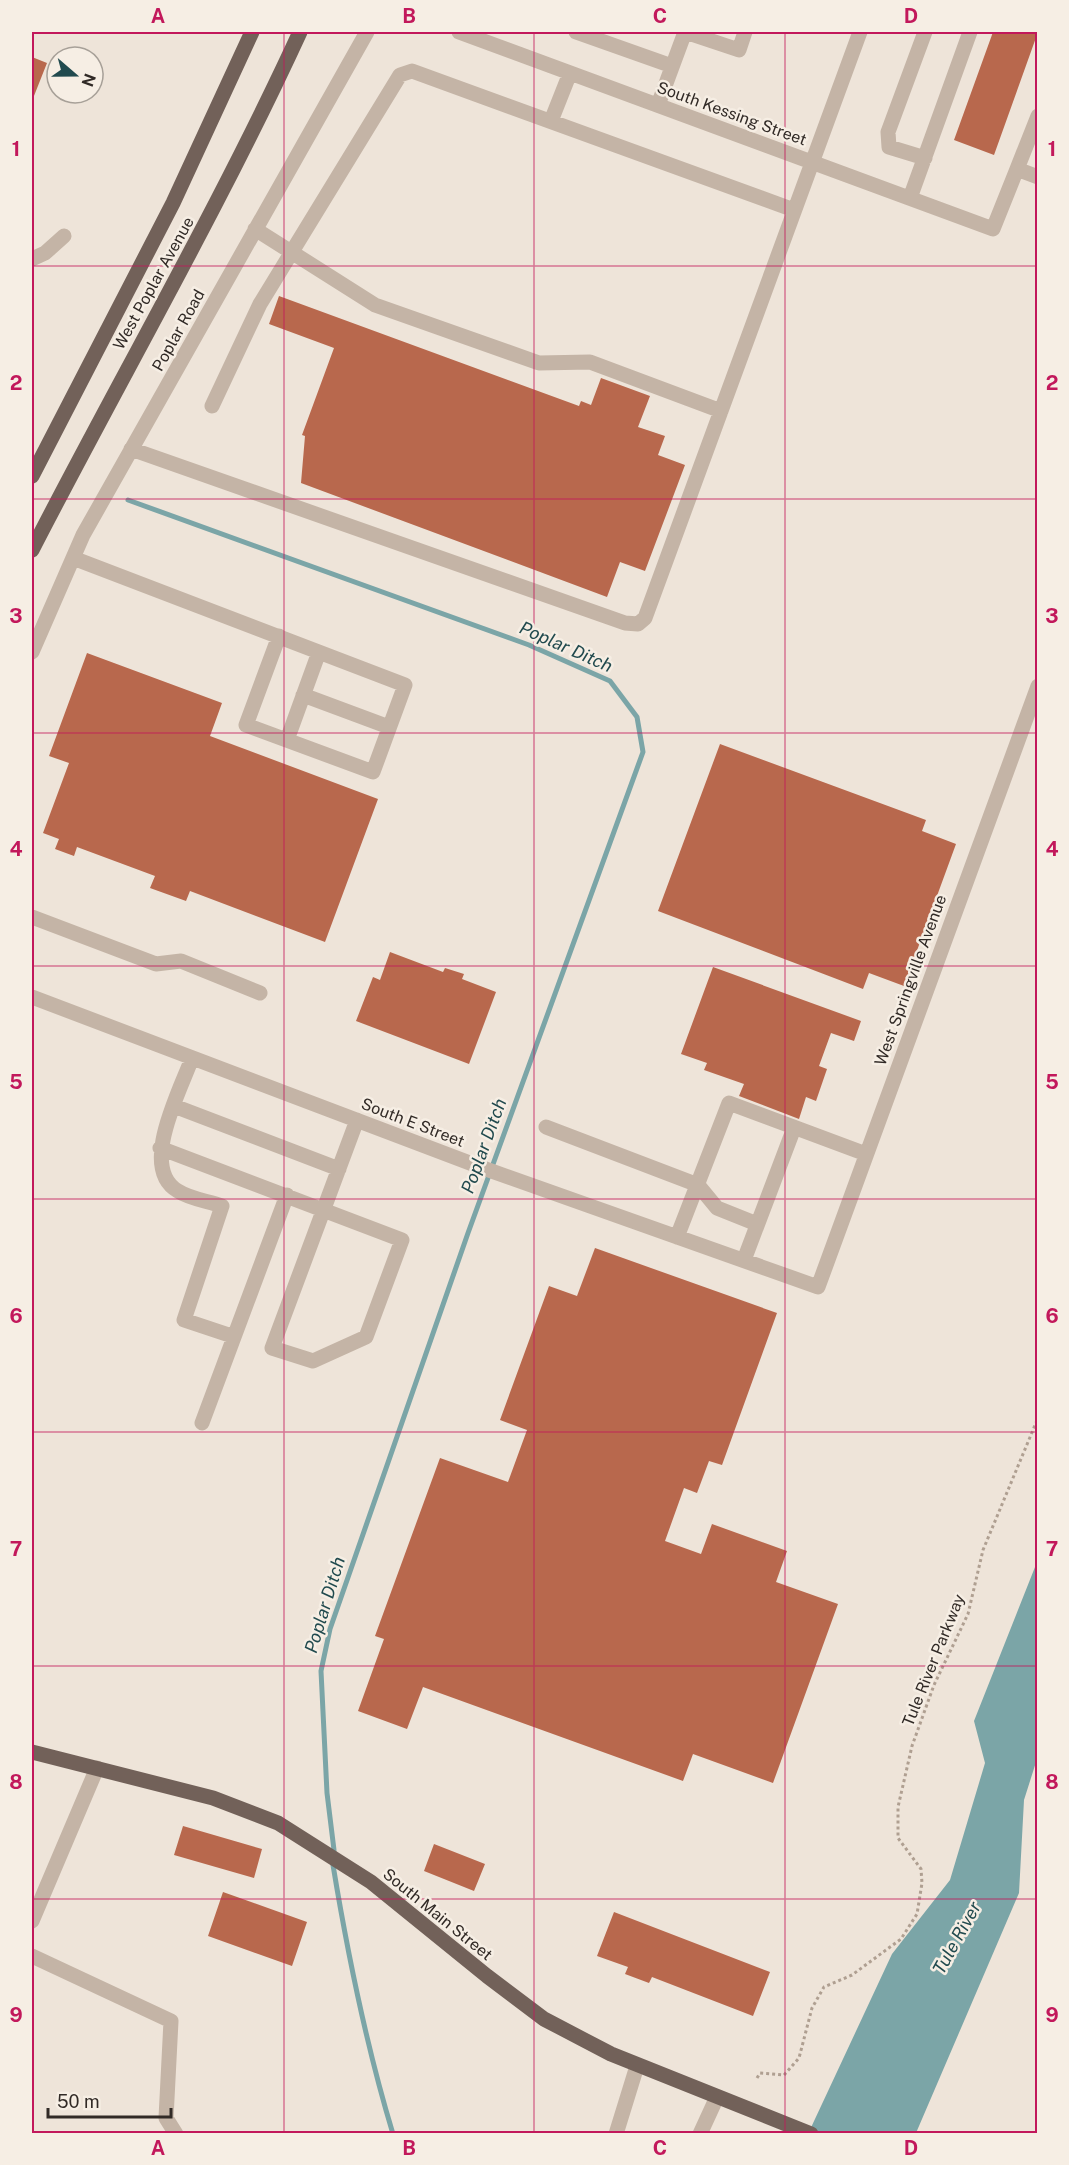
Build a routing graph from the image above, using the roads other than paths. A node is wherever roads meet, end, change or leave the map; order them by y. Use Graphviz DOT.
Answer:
graph roads {
  1 [pos="252,32"];
  2 [pos="300,32"];
  3 [pos="367,32"];
  4 [pos="459,32"];
  5 [pos="576,32"];
  6 [pos="685,32"];
  7 [pos="746,32"];
  8 [pos="860,32"];
  9 [pos="925,32"];
  10 [pos="970,32"];
  11 [pos="501,39"];
  12 [pos="672,66"];
  13 [pos="570,73"];
  14 [pos="658,105"];
  15 [pos="1038,116"];
  16 [pos="551,121"];
  17 [pos="925,158"];
  18 [pos="812,162"];
  19 [pos="1017,169"];
  20 [pos="1038,177"];
  21 [pos="910,198"];
  22 [pos="794,210"];
  23 [pos="255,229"];
  24 [pos="64,236"];
  25 [pos="293,253"];
  26 [pos="32,259"];
  27 [pos="212,406"];
  28 [pos="721,411"];
  29 [pos="131,449"];
  30 [pos="32,476"];
  31 [pos="32,550"];
  32 [pos="73,558"];
  33 [pos="279,636"];
  34 [pos="32,652"];
  35 [pos="319,652"];
  36 [pos="1038,686"];
  37 [pos="303,695"];
  38 [pos="389,727"];
  39 [pos="286,740"];
  40 [pos="32,917"];
  41 [pos="260,993"];
  42 [pos="32,997"];
  43 [pos="192,1058"];
  44 [pos="174,1106"];
  45 [pos="357,1120"];
  46 [pos="546,1127"];
  47 [pos="794,1128"];
  48 [pos="160,1148"];
  49 [pos="866,1154"];
  50 [pos="339,1169"];
  51 [pos="698,1185"];
  52 [pos="287,1195"];
  53 [pos="324,1209"];
  54 [pos="757,1224"];
  55 [pos="677,1237"];
  56 [pos="744,1260"];
  57 [pos="818,1287"];
  58 [pos="232,1336"];
  59 [pos="202,1423"];
  60 [pos="32,1752"];
  61 [pos="97,1768"];
  62 [pos="32,1921"];
  63 [pos="32,1956"];
  64 [pos="638,2066"];
  65 [pos="717,2097"];
  66 [pos="176,2133"];
  67 [pos="616,2133"];
  68 [pos="700,2133"];
  69 [pos="811,2133"];
  1 -- 30 [label="main road, West Poplar Avenue"];
  2 -- 31 [label="main road, West Poplar Avenue"];
  3 -- 23 [label="street, Poplar Road"];
  4 -- 11 [label="street, South Kessing Street"];
  5 -- 12 [label="street"];
  6 -- 7 [label="street"];
  6 -- 12 [label="street"];
  8 -- 18 [label="street"];
  9 -- 17 [label="street"];
  10 -- 17 [label="street"];
  11 -- 13 [label="street, South Kessing Street"];
  12 -- 14 [label="street"];
  13 -- 14 [label="street, South Kessing Street"];
  13 -- 16 [label="street"];
  14 -- 18 [label="street, South Kessing Street"];
  15 -- 19 [label="street"];
  16 -- 22 [label="street"];
  16 -- 25 [label="street"];
  17 -- 21 [label="street"];
  18 -- 21 [label="street, South Kessing Street"];
  18 -- 22 [label="street"];
  19 -- 20 [label="street"];
  19 -- 21 [label="street, South Kessing Street"];
  22 -- 28 [label="street"];
  23 -- 25 [label="street"];
  23 -- 29 [label="street, Poplar Road"];
  24 -- 26 [label="street"];
  25 -- 27 [label="street"];
  25 -- 28 [label="street"];
  28 -- 29 [label="street"];
  29 -- 32 [label="street, Poplar Road"];
  32 -- 33 [label="street"];
  32 -- 34 [label="street, Poplar Road"];
  33 -- 35 [label="street"];
  33 -- 39 [label="street"];
  35 -- 37 [label="street"];
  35 -- 38 [label="street"];
  36 -- 49 [label="street, West Springville Avenue"];
  37 -- 38 [label="street"];
  37 -- 39 [label="street"];
  38 -- 39 [label="street"];
  40 -- 41 [label="street"];
  42 -- 43 [label="street, South E Street"];
  43 -- 44 [label="street"];
  43 -- 45 [label="street, South E Street"];
  44 -- 48 [label="street"];
  44 -- 50 [label="street"];
  45 -- 50 [label="street"];
  45 -- 55 [label="street, South E Street"];
  46 -- 51 [label="street"];
  47 -- 49 [label="street"];
  47 -- 51 [label="street"];
  47 -- 54 [label="street"];
  48 -- 52 [label="street"];
  48 -- 58 [label="street"];
  49 -- 57 [label="street, West Springville Avenue"];
  50 -- 53 [label="street"];
  51 -- 54 [label="street"];
  51 -- 55 [label="street"];
  52 -- 53 [label="street"];
  52 -- 58 [label="street"];
  53 -- 53 [label="street"];
  54 -- 56 [label="street"];
  55 -- 56 [label="street, South E Street"];
  56 -- 57 [label="street, South E Street"];
  58 -- 59 [label="street"];
  60 -- 61 [label="main road, South Main Street"];
  61 -- 62 [label="street"];
  61 -- 64 [label="main road, South Main Street"];
  63 -- 66 [label="street"];
  64 -- 65 [label="main road, South Main Street"];
  64 -- 67 [label="street"];
  65 -- 68 [label="street"];
  65 -- 69 [label="main road, South Main Street"];
}
